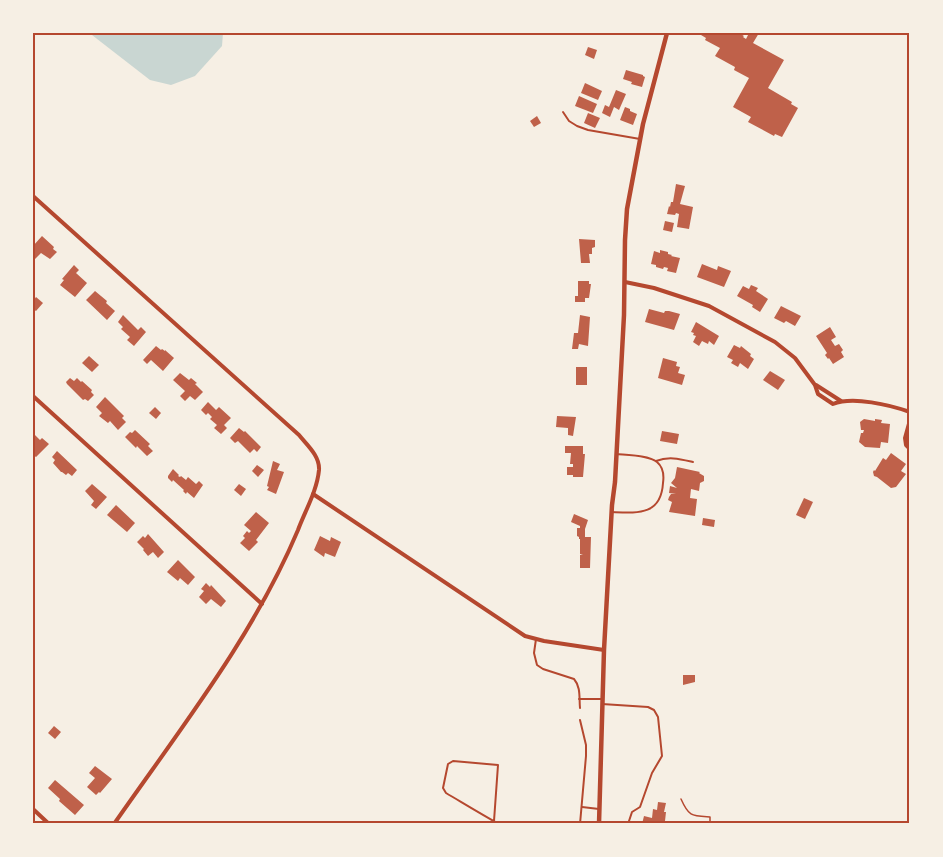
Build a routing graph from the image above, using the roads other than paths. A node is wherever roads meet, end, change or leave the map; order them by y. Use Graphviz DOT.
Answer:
graph roads {
  1 [pos="667,33"];
  2 [pos="564,112"];
  3 [pos="640,139"];
  4 [pos="33,196"];
  5 [pos="624,282"];
  6 [pos="33,396"];
  7 [pos="910,412"];
  8 [pos="910,420"];
  9 [pos="910,449"];
  10 [pos="616,454"];
  11 [pos="656,461"];
  12 [pos="693,462"];
  13 [pos="313,494"];
  14 [pos="611,512"];
  15 [pos="262,604"];
  16 [pos="536,639"];
  17 [pos="604,650"];
  18 [pos="579,699"];
  19 [pos="602,701"];
  20 [pos="580,708"];
  21 [pos="580,720"];
  22 [pos="582,807"];
  23 [pos="599,808"];
  24 [pos="33,809"];
  25 [pos="494,821"];
  26 [pos="49,824"];
  27 [pos="114,824"];
  28 [pos="499,824"];
  29 [pos="580,824"];
  30 [pos="598,824"];
  31 [pos="628,824"];
  1 -- 3 [label="street"];
  2 -- 3 [label="lane"];
  3 -- 5 [label="street"];
  4 -- 13 [label="street"];
  5 -- 7 [label="street"];
  5 -- 10 [label="street"];
  6 -- 15 [label="street"];
  8 -- 9 [label="street"];
  10 -- 11 [label="lane"];
  10 -- 14 [label="street"];
  11 -- 12 [label="lane"];
  11 -- 14 [label="lane"];
  13 -- 15 [label="street"];
  13 -- 16 [label="street"];
  14 -- 17 [label="street"];
  15 -- 27 [label="street"];
  16 -- 17 [label="street"];
  16 -- 18 [label="lane"];
  17 -- 19 [label="street"];
  18 -- 19 [label="lane"];
  18 -- 20 [label="lane"];
  19 -- 23 [label="street"];
  19 -- 31 [label="lane"];
  21 -- 22 [label="lane"];
  22 -- 23 [label="lane"];
  22 -- 29 [label="lane"];
  23 -- 30 [label="street"];
  24 -- 26 [label="street"];
  25 -- 25 [label="lane"];
  25 -- 28 [label="lane"];
}
